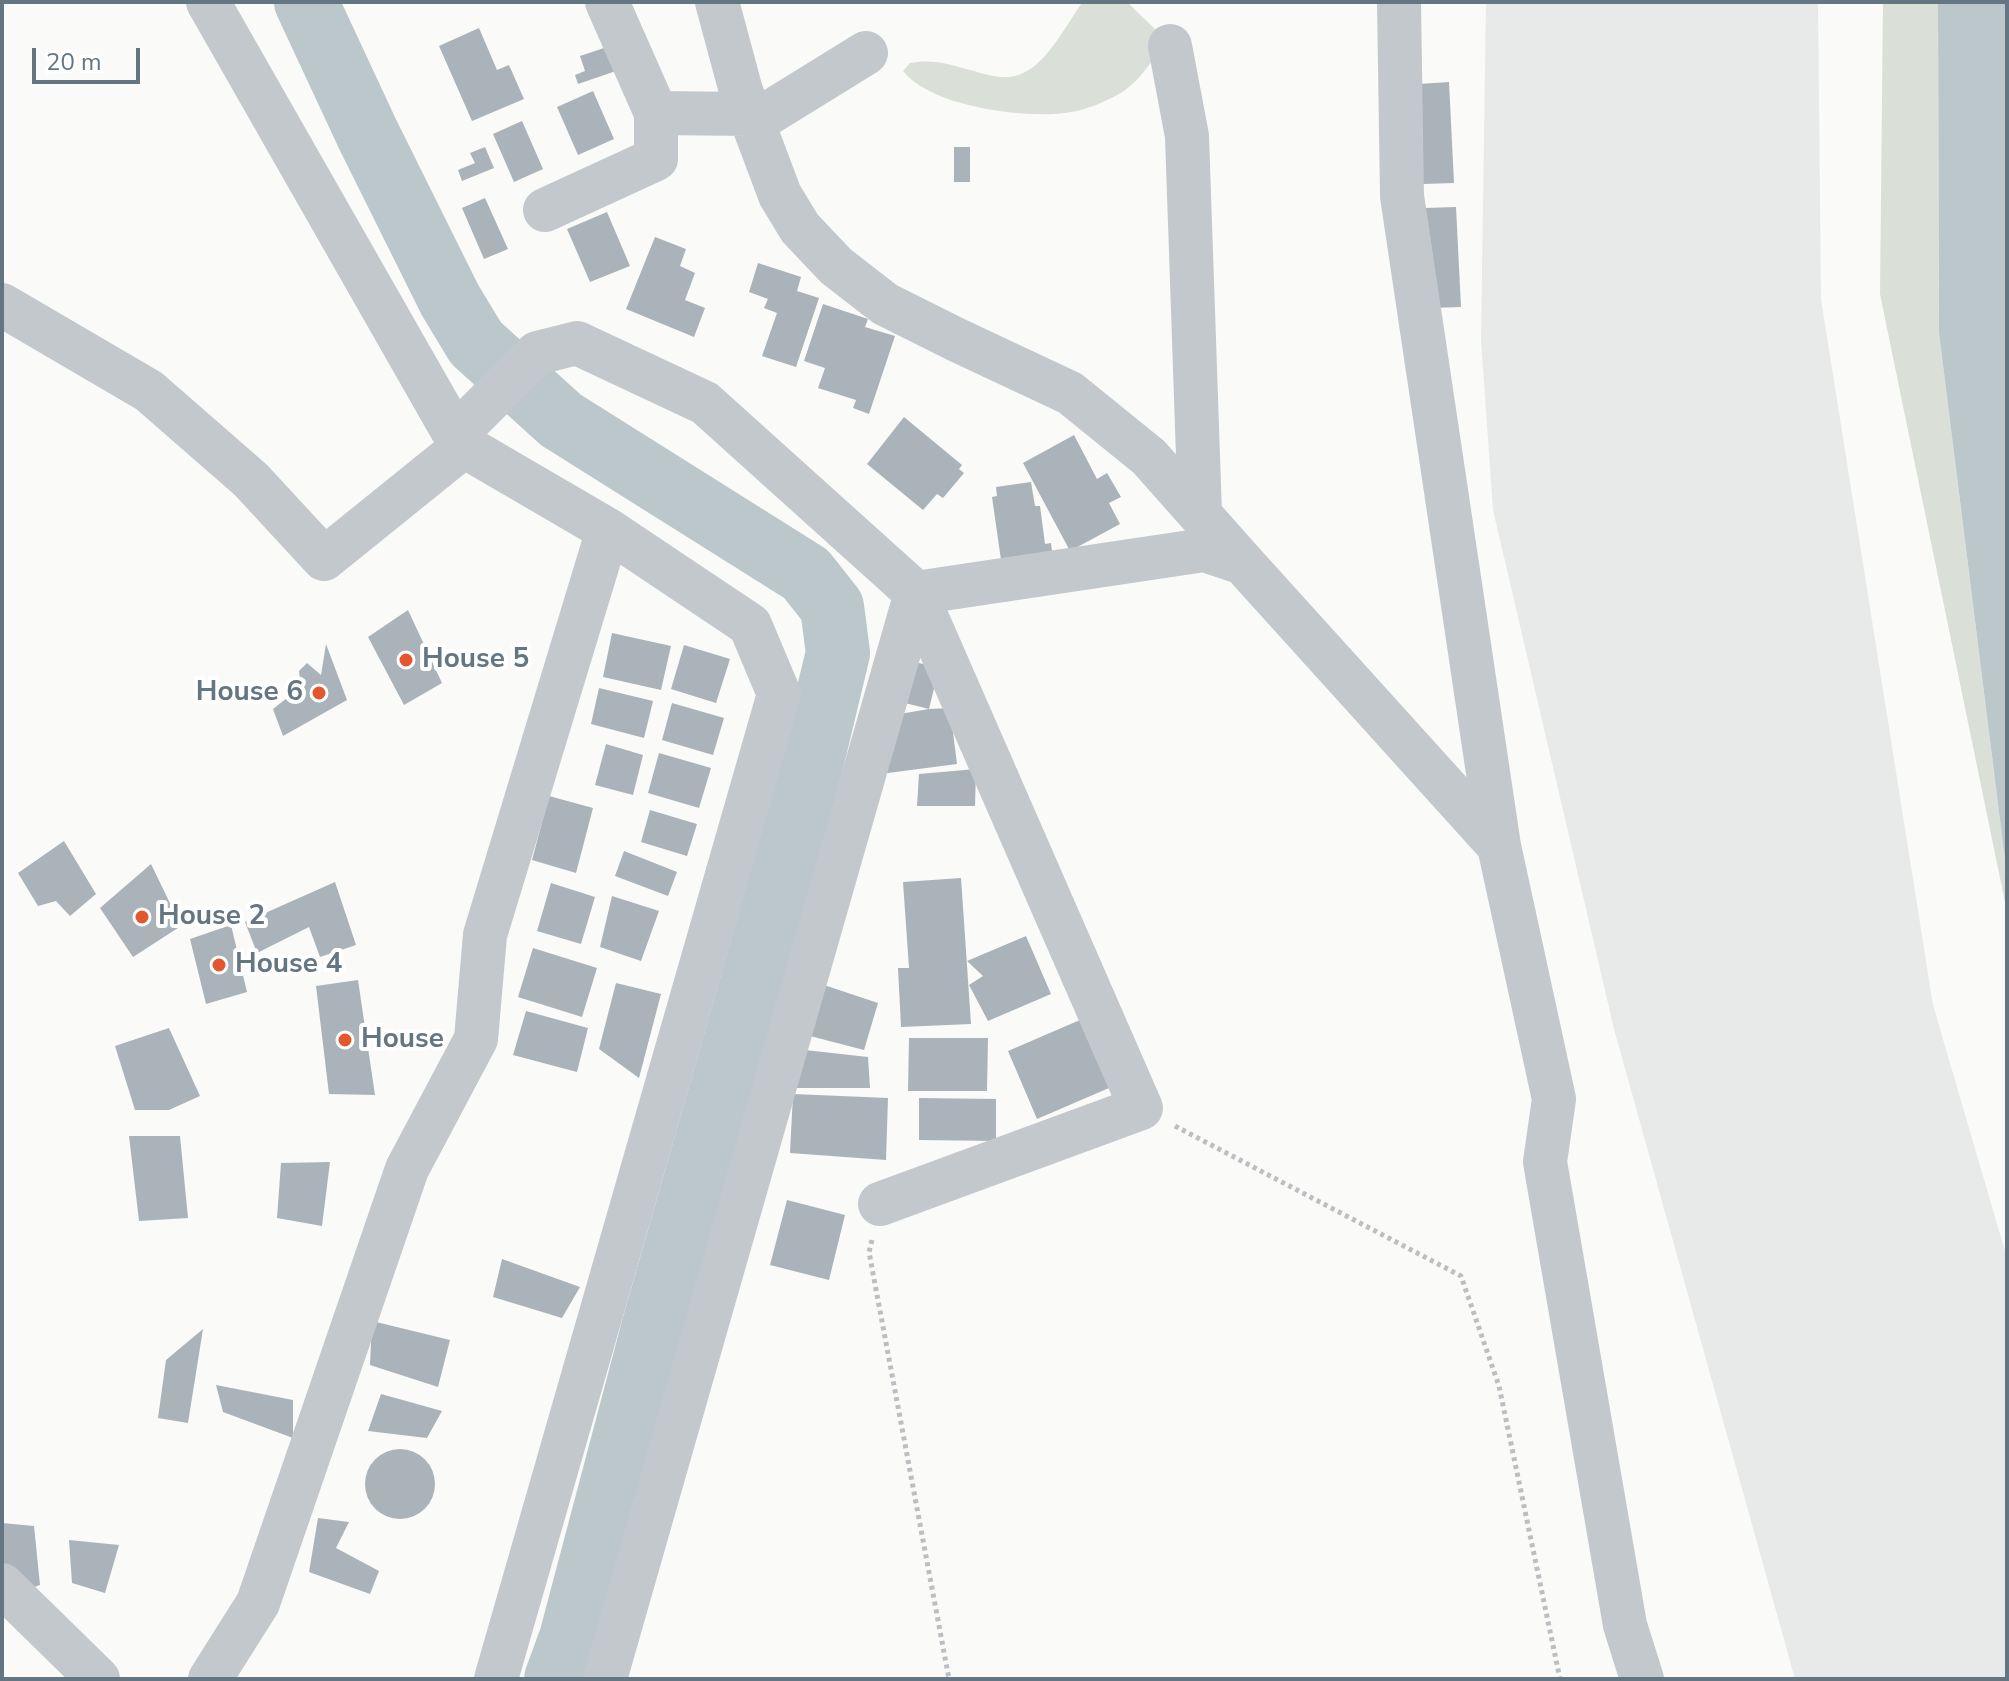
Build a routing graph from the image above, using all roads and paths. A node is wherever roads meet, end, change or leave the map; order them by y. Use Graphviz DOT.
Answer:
graph roads {
  1 [pos="208,2"];
  2 [pos="607,2"];
  3 [pos="717,2"];
  4 [pos="1399,2"];
  5 [pos="1170,46"];
  6 [pos="866,53"];
  7 [pos="656,113"];
  8 [pos="749,114"];
  9 [pos="545,210"];
  10 [pos="2,305"];
  11 [pos="459,440"];
  12 [pos="1200,514"];
  13 [pos="608,530"];
  14 [pos="1243,563"];
  15 [pos="916,593"];
  16 [pos="1499,846"];
  17 [pos="1141,1108"];
  18 [pos="880,1204"];
  19 [pos="2,1585"];
  20 [pos="98,1679"];
  21 [pos="210,1679"];
  22 [pos="496,1679"];
  23 [pos="605,1679"];
  24 [pos="949,1679"];
  25 [pos="1560,1679"];
  26 [pos="1642,1679"];
  1 -- 11 [label="street"];
  2 -- 7 [label="street"];
  3 -- 8 [label="street"];
  4 -- 16 [label="street"];
  5 -- 12 [label="street"];
  6 -- 8 [label="street"];
  7 -- 8 [label="street"];
  7 -- 9 [label="street"];
  8 -- 12 [label="street"];
  10 -- 11 [label="street"];
  11 -- 13 [label="street"];
  11 -- 15 [label="street"];
  12 -- 14 [label="street"];
  13 -- 21 [label="street"];
  13 -- 22 [label="street"];
  14 -- 15 [label="street"];
  14 -- 16 [label="street"];
  15 -- 17 [label="street"];
  15 -- 23 [label="street"];
  16 -- 26 [label="street"];
  17 -- 18 [label="street"];
  17 -- 25 [label="path"];
  18 -- 24 [label="path"];
  19 -- 20 [label="street"];
}
